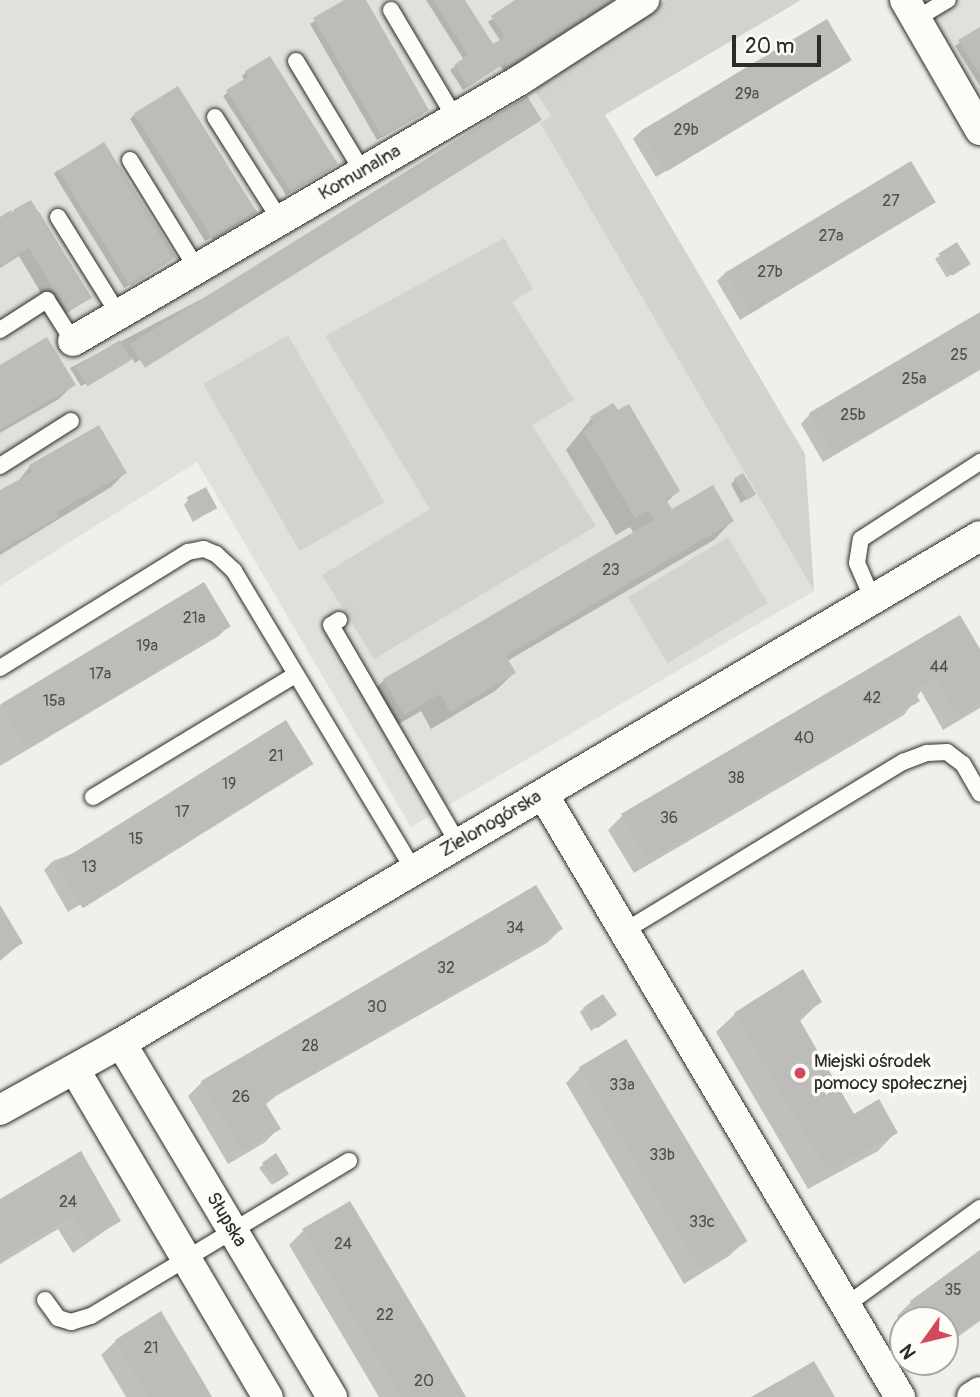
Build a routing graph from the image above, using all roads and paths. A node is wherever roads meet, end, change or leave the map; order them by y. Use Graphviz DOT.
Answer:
graph roads {
  1 [pos="644,0"];
  2 [pos="948,0"];
  3 [pos="391,10"];
  4 [pos="910,10"];
  5 [pos="296,61"];
  6 [pos="215,117"];
  7 [pos="455,118"];
  8 [pos="978,123"];
  9 [pos="130,160"];
  10 [pos="363,172"];
  11 [pos="58,217"];
  12 [pos="280,220"];
  13 [pos="197,269"];
  14 [pos="119,315"];
  15 [pos="0,330"];
  16 [pos="73,341"];
  17 [pos="71,421"];
  18 [pos="980,462"];
  19 [pos="0,466"];
  20 [pos="980,536"];
  21 [pos="873,600"];
  22 [pos="339,620"];
  23 [pos="0,668"];
  24 [pos="295,675"];
  25 [pos="980,793"];
  26 [pos="543,794"];
  27 [pos="93,797"];
  28 [pos="458,843"];
  29 [pos="413,869"];
  30 [pos="622,932"];
  31 [pos="121,1043"];
  32 [pos="75,1070"];
  33 [pos="0,1110"];
  34 [pos="349,1161"];
  35 [pos="980,1208"];
  36 [pos="234,1233"];
  37 [pos="188,1259"];
  38 [pos="45,1300"];
  39 [pos="845,1306"];
  40 [pos="980,1392"];
  41 [pos="268,1397"];
  42 [pos="332,1397"];
  43 [pos="900,1397"];
  44 [pos="972,1397"];
  1 -- 7 [label="street, Komunalna"];
  2 -- 4 [label="lane"];
  3 -- 7 [label="lane"];
  4 -- 8 [label="street"];
  5 -- 10 [label="lane"];
  6 -- 12 [label="lane"];
  7 -- 10 [label="street, Komunalna"];
  9 -- 13 [label="lane"];
  10 -- 12 [label="street, Komunalna"];
  11 -- 14 [label="lane"];
  12 -- 13 [label="street, Komunalna"];
  13 -- 14 [label="street, Komunalna"];
  14 -- 16 [label="street, Komunalna"];
  15 -- 16 [label="lane"];
  17 -- 19 [label="lane"];
  18 -- 21 [label="lane"];
  20 -- 21 [label="street, Zielonogórska"];
  21 -- 26 [label="street, Zielonogórska"];
  22 -- 28 [label="lane"];
  23 -- 24 [label="lane"];
  24 -- 27 [label="lane"];
  24 -- 29 [label="lane"];
  25 -- 30 [label="lane"];
  26 -- 28 [label="street, Zielonogórska"];
  26 -- 30 [label="street"];
  28 -- 29 [label="street, Zielonogórska"];
  29 -- 31 [label="street, Zielonogórska"];
  30 -- 39 [label="street"];
  31 -- 32 [label="street, Zielonogórska"];
  31 -- 36 [label="street, Słupska"];
  32 -- 33 [label="street, Zielonogórska"];
  32 -- 37 [label="street"];
  34 -- 36 [label="lane"];
  35 -- 39 [label="lane"];
  36 -- 37 [label="lane"];
  36 -- 42 [label="street, Słupska"];
  37 -- 38 [label="lane"];
  37 -- 41 [label="street"];
  39 -- 43 [label="street"];
  40 -- 44 [label="street"];
}
